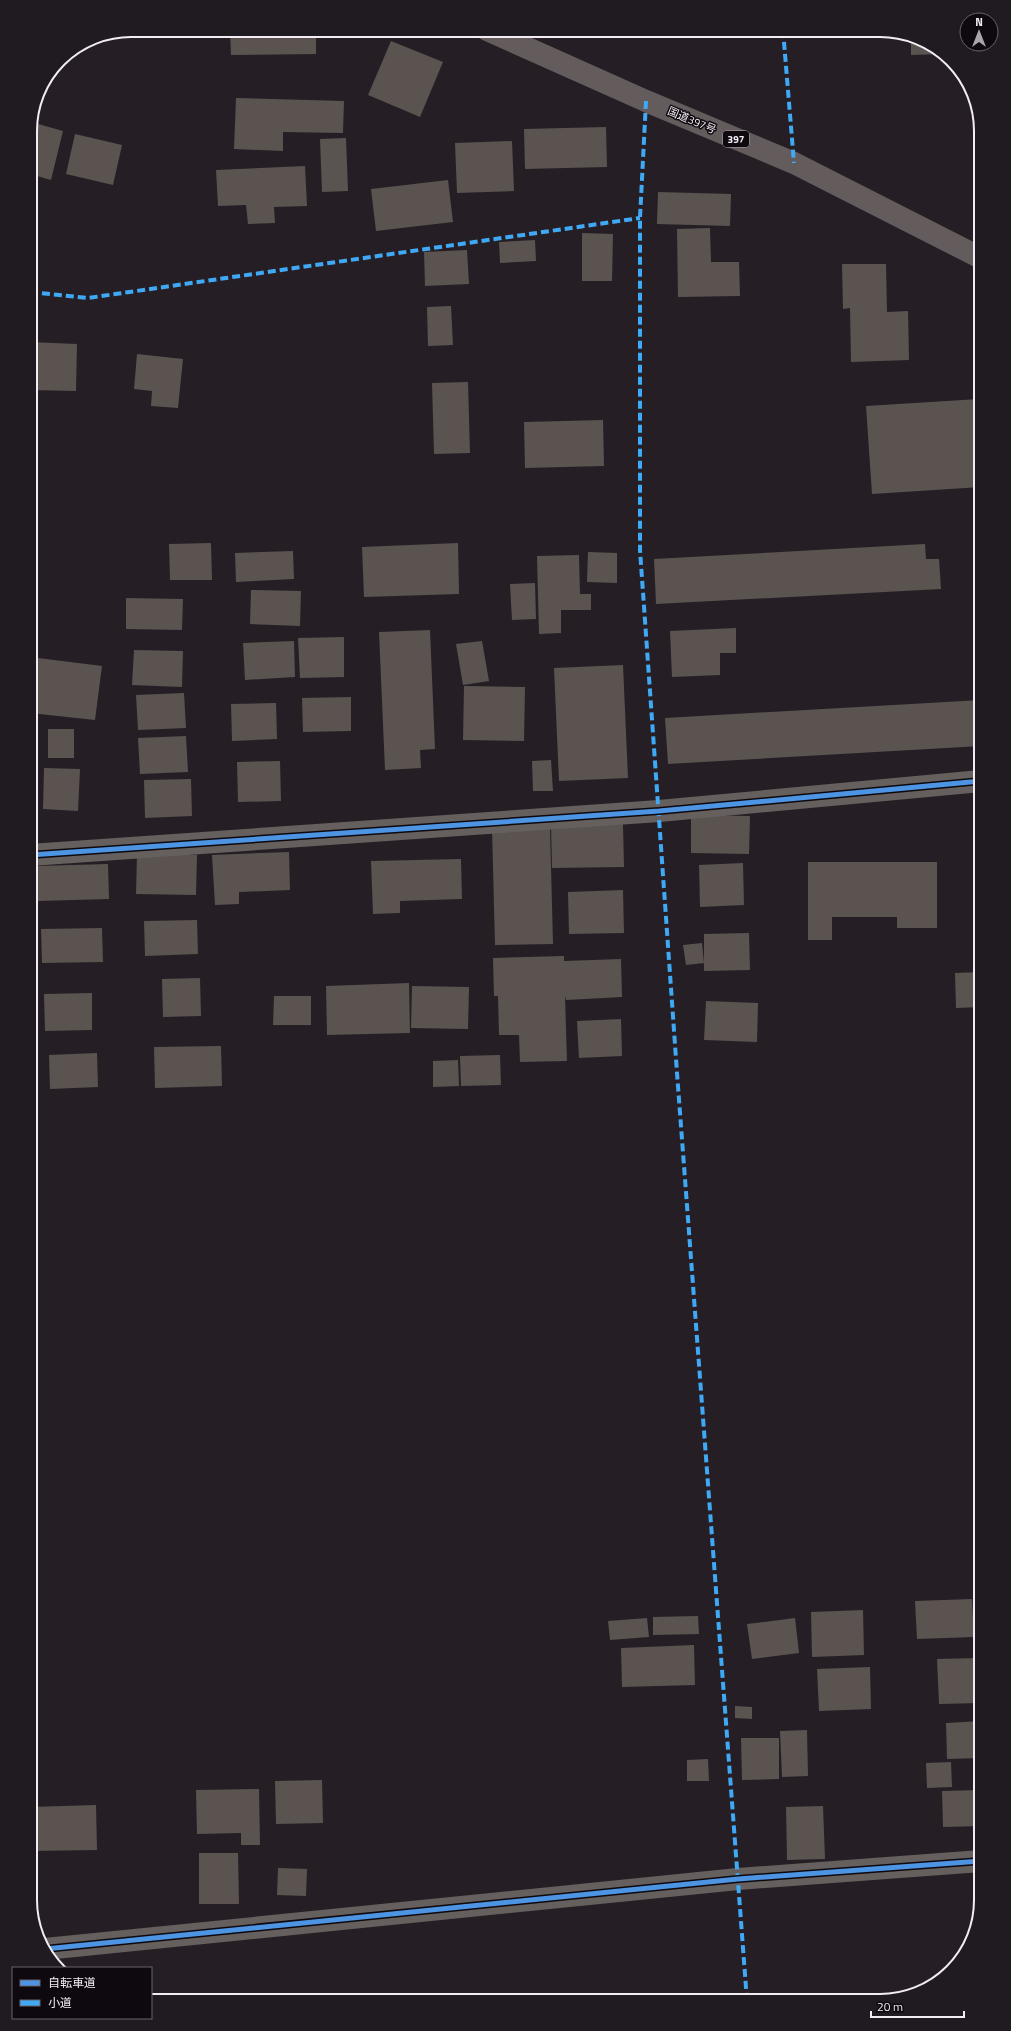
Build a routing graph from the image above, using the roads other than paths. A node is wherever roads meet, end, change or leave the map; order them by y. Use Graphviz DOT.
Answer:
graph roads {
  1 [pos="503,37"];
  2 [pos="974,252"];
  3 [pos="974,781"];
  4 [pos="37,855"];
  5 [pos="974,1862"];
  6 [pos="51,1948"];
  1 -- 2 [label="highway, 国道397号 / 397"];
  3 -- 4 [label="street"];
  5 -- 6 [label="street"];
}
